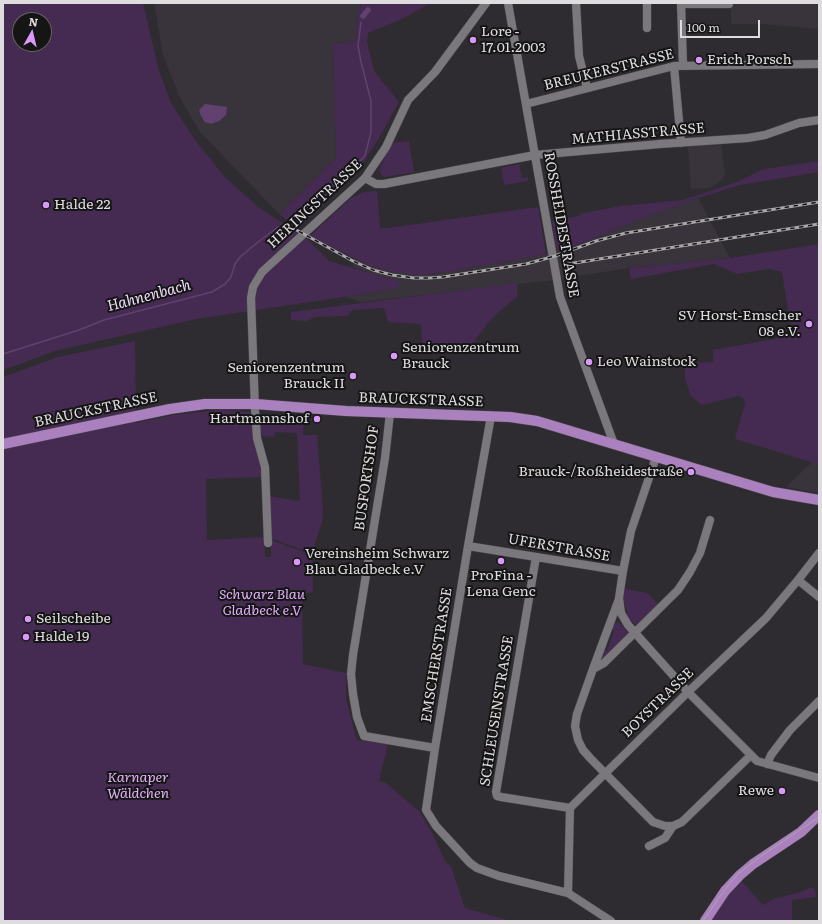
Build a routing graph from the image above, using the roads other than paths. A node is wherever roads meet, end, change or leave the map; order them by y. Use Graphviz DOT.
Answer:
graph roads {
  1 [pos="486,3"];
  2 [pos="508,3"];
  3 [pos="576,3"];
  4 [pos="647,3"];
  5 [pos="681,3"];
  6 [pos="698,3"];
  7 [pos="729,4"];
  8 [pos="647,28"];
  9 [pos="819,64"];
  10 [pos="683,65"];
  11 [pos="674,66"];
  12 [pos="587,88"];
  13 [pos="526,104"];
  14 [pos="819,120"];
  15 [pos="681,143"];
  16 [pos="535,156"];
  17 [pos="365,178"];
  18 [pos="255,404"];
  19 [pos="390,413"];
  20 [pos="491,416"];
  21 [pos="3,444"];
  22 [pos="614,444"];
  23 [pos="656,457"];
  24 [pos="819,500"];
  25 [pos="710,520"];
  26 [pos="268,543"];
  27 [pos="468,546"];
  28 [pos="819,553"];
  29 [pos="536,557"];
  30 [pos="623,571"];
  31 [pos="798,580"];
  32 [pos="819,597"];
  33 [pos="619,598"];
  34 [pos="635,632"];
  35 [pos="593,669"];
  36 [pos="688,692"];
  37 [pos="819,701"];
  38 [pos="435,748"];
  39 [pos="750,756"];
  40 [pos="766,764"];
  41 [pos="605,773"];
  42 [pos="819,778"];
  43 [pos="570,808"];
  44 [pos="819,815"];
  45 [pos="819,824"];
  46 [pos="673,826"];
  47 [pos="801,832"];
  48 [pos="649,846"];
  49 [pos="568,893"];
  50 [pos="611,921"];
  51 [pos="705,921"];
  1 -- 17 [label="street, HERINGSTRASSE"];
  2 -- 13 [label="street, ROSSHEIDESTRASSE"];
  3 -- 12 [label="street"];
  4 -- 8 [label="street"];
  5 -- 6 [label="street"];
  5 -- 10 [label="street"];
  6 -- 7 [label="street"];
  9 -- 10 [label="street, BREUKERSTRASSE"];
  10 -- 11 [label="street, BREUKERSTRASSE"];
  11 -- 12 [label="street, BREUKERSTRASSE"];
  11 -- 15 [label="street"];
  12 -- 13 [label="street, BREUKERSTRASSE"];
  13 -- 16 [label="street, ROSSHEIDESTRASSE"];
  14 -- 15 [label="street, MATHIASSTRASSE"];
  15 -- 16 [label="street, MATHIASSTRASSE"];
  16 -- 17 [label="street, MATHIASSTRASSE"];
  16 -- 22 [label="street, ROSSHEIDESTRASSE"];
  17 -- 18 [label="street, HERINGSTRASSE"];
  18 -- 19 [label="main road, BRAUCKSTRASSE"];
  18 -- 21 [label="main road, BRAUCKSTRASSE"];
  18 -- 26 [label="street"];
  19 -- 20 [label="main road, BRAUCKSTRASSE"];
  19 -- 38 [label="street, BUSFORTSHOF"];
  20 -- 22 [label="main road, BRAUCKSTRASSE"];
  20 -- 27 [label="street, EMSCHERSTRASSE"];
  22 -- 23 [label="main road, BRAUCKSTRASSE"];
  23 -- 24 [label="main road, BRAUCKSTRASSE"];
  23 -- 30 [label="street, UFERSTRASSE"];
  25 -- 34 [label="street"];
  27 -- 29 [label="street, UFERSTRASSE"];
  27 -- 38 [label="street, EMSCHERSTRASSE"];
  28 -- 31 [label="street, BOYSTRASSE"];
  29 -- 30 [label="street, UFERSTRASSE"];
  29 -- 43 [label="street, SCHLEUSENSTRASSE"];
  30 -- 33 [label="street"];
  31 -- 32 [label="street"];
  31 -- 36 [label="street, BOYSTRASSE"];
  33 -- 34 [label="street"];
  33 -- 35 [label="street"];
  34 -- 35 [label="street"];
  34 -- 36 [label="street"];
  35 -- 41 [label="street"];
  36 -- 39 [label="street"];
  36 -- 41 [label="street, BOYSTRASSE"];
  37 -- 40 [label="street"];
  38 -- 49 [label="street, EMSCHERSTRASSE"];
  39 -- 40 [label="street"];
  39 -- 46 [label="street"];
  40 -- 42 [label="street"];
  41 -- 43 [label="street, BOYSTRASSE"];
  41 -- 46 [label="street"];
  43 -- 49 [label="street"];
  44 -- 47 [label="main road"];
  45 -- 47 [label="main road"];
  46 -- 48 [label="street"];
  47 -- 51 [label="main road"];
  49 -- 50 [label="street, EMSCHERSTRASSE"];
}
